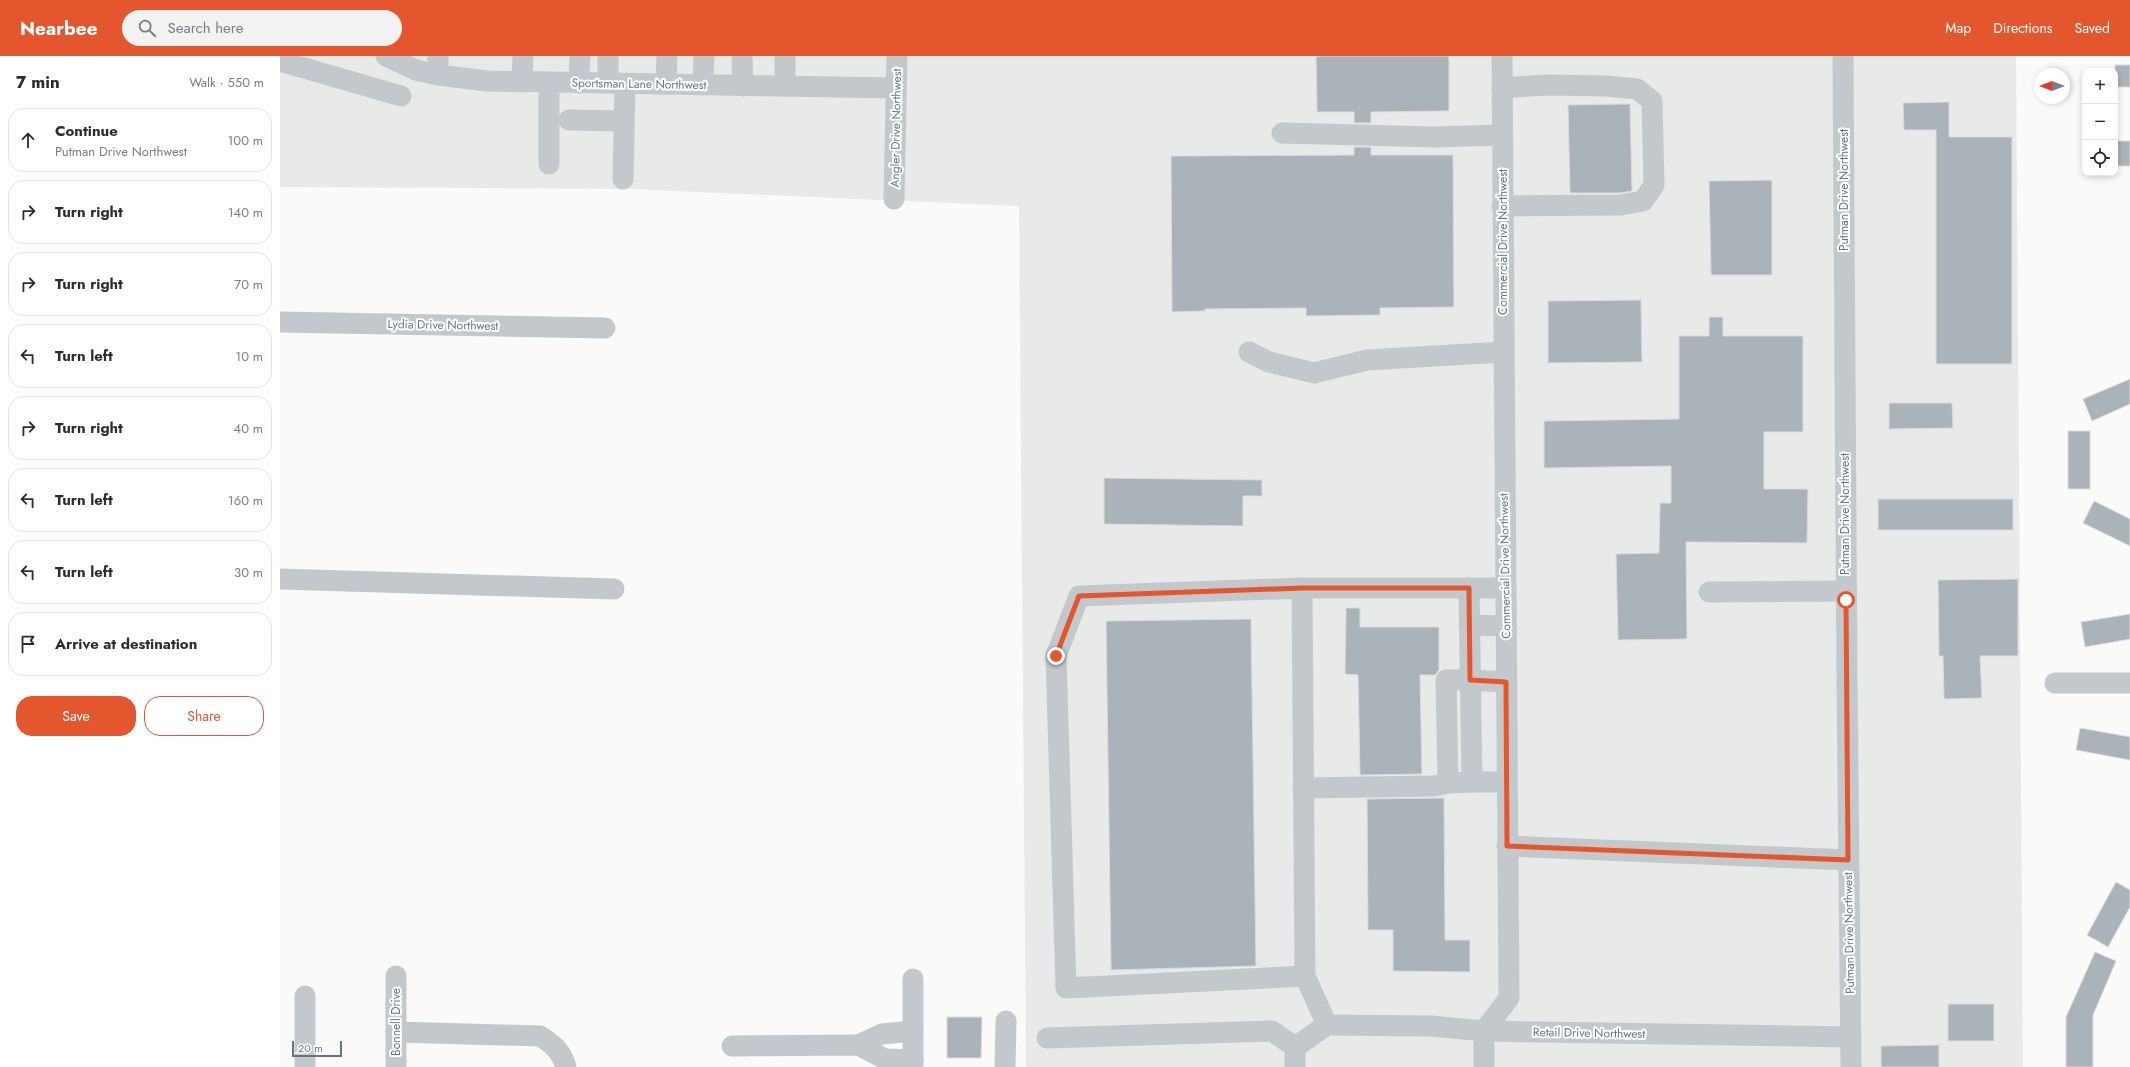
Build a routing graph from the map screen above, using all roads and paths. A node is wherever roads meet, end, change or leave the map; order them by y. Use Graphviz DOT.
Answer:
graph roads {
  1 [pos="523,56"];
  2 [pos="580,56"];
  3 [pos="608,56"];
  4 [pos="667,56"];
  5 [pos="704,56"];
  6 [pos="742,56"];
  7 [pos="785,56"];
  8 [pos="897,56"];
  9 [pos="1502,56"];
  10 [pos="1843,56"];
  11 [pos="396,58"];
  12 [pos="280,61"];
  13 [pos="322,64"];
  14 [pos="438,66"];
  15 [pos="522,82"];
  16 [pos="549,82"];
  17 [pos="579,83"];
  18 [pos="616,84"];
  19 [pos="666,84"];
  20 [pos="703,85"];
  21 [pos="743,86"];
  22 [pos="785,86"];
  23 [pos="896,88"];
  24 [pos="1502,88"];
  25 [pos="401,96"];
  26 [pos="569,120"];
  27 [pos="624,121"];
  28 [pos="1282,133"];
  29 [pos="1502,134"];
  30 [pos="549,164"];
  31 [pos="623,179"];
  32 [pos="894,199"];
  33 [pos="1502,206"];
  34 [pos="280,322"];
  35 [pos="605,328"];
  36 [pos="1249,352"];
  37 [pos="1503,352"];
  38 [pos="280,579"];
  39 [pos="1302,588"];
  40 [pos="1469,588"];
  41 [pos="1505,588"];
  42 [pos="614,589"];
  43 [pos="1846,591"];
  44 [pos="1709,592"];
  45 [pos="1469,625"];
  46 [pos="1506,626"];
  47 [pos="1470,680"];
  48 [pos="1506,682"];
  49 [pos="2055,683"];
  50 [pos="2130,683"];
  51 [pos="1472,782"];
  52 [pos="1506,782"];
  53 [pos="1448,783"];
  54 [pos="1303,788"];
  55 [pos="1507,846"];
  56 [pos="1848,860"];
  57 [pos="396,976"];
  58 [pos="1305,976"];
  59 [pos="913,979"];
  60 [pos="305,996"];
  61 [pos="1006,1021"];
  62 [pos="1327,1025"];
  63 [pos="913,1031"];
  64 [pos="1484,1031"];
  65 [pos="396,1032"];
  66 [pos="1851,1037"];
  67 [pos="1047,1038"];
  68 [pos="858,1045"];
  69 [pos="732,1046"];
  70 [pos="1295,1057"];
  71 [pos="913,1063"];
  72 [pos="305,1067"];
  73 [pos="396,1067"];
  74 [pos="566,1067"];
  75 [pos="1005,1067"];
  76 [pos="1484,1067"];
  77 [pos="1851,1067"];
  1 -- 15 [label="street"];
  2 -- 17 [label="street"];
  3 -- 18 [label="street"];
  4 -- 19 [label="street"];
  5 -- 20 [label="street"];
  6 -- 21 [label="street"];
  7 -- 22 [label="street"];
  8 -- 23 [label="street, Angler Drive Northwest"];
  9 -- 24 [label="street, Commercial Drive Northwest"];
  10 -- 43 [label="street, Putman Drive Northwest"];
  11 -- 14 [label="street, Sportsman Lane Northwest"];
  12 -- 13 [label="street"];
  13 -- 25 [label="street"];
  14 -- 15 [label="street, Sportsman Lane Northwest"];
  15 -- 16 [label="street, Sportsman Lane Northwest"];
  16 -- 17 [label="street, Sportsman Lane Northwest"];
  16 -- 30 [label="street"];
  17 -- 18 [label="street, Sportsman Lane Northwest"];
  18 -- 19 [label="street, Sportsman Lane Northwest"];
  18 -- 27 [label="street"];
  19 -- 20 [label="street, Sportsman Lane Northwest"];
  20 -- 21 [label="street, Sportsman Lane Northwest"];
  21 -- 22 [label="street, Sportsman Lane Northwest"];
  22 -- 23 [label="street, Sportsman Lane Northwest"];
  23 -- 32 [label="street, Angler Drive Northwest"];
  24 -- 29 [label="street, Commercial Drive Northwest"];
  24 -- 33 [label="street"];
  26 -- 27 [label="street"];
  27 -- 31 [label="street"];
  28 -- 29 [label="street"];
  29 -- 33 [label="street, Commercial Drive Northwest"];
  33 -- 37 [label="street, Commercial Drive Northwest"];
  34 -- 35 [label="street, Lydia Drive Northwest"];
  36 -- 37 [label="street"];
  37 -- 41 [label="street, Commercial Drive Northwest"];
  38 -- 42 [label="street"];
  39 -- 40 [label="street"];
  39 -- 54 [label="street"];
  39 -- 58 [label="street"];
  40 -- 41 [label="street"];
  40 -- 45 [label="street"];
  41 -- 46 [label="street, Commercial Drive Northwest"];
  43 -- 44 [label="street"];
  43 -- 56 [label="street, Putman Drive Northwest"];
  45 -- 46 [label="street"];
  45 -- 47 [label="street"];
  46 -- 48 [label="street, Commercial Drive Northwest"];
  47 -- 48 [label="street"];
  47 -- 51 [label="street"];
  47 -- 53 [label="street"];
  48 -- 52 [label="street, Commercial Drive Northwest"];
  49 -- 50 [label="street"];
  51 -- 52 [label="street"];
  51 -- 53 [label="street"];
  52 -- 55 [label="street, Commercial Drive Northwest"];
  53 -- 54 [label="street"];
  54 -- 58 [label="street"];
  55 -- 56 [label="street"];
  55 -- 64 [label="street, Commercial Drive Northwest"];
  56 -- 66 [label="street, Putman Drive Northwest"];
  57 -- 65 [label="street, Bonnell Drive"];
  58 -- 62 [label="street"];
  59 -- 63 [label="street"];
  60 -- 72 [label="street"];
  61 -- 75 [label="street"];
  62 -- 64 [label="street, Retail Drive Northwest"];
  62 -- 70 [label="street"];
  63 -- 68 [label="street"];
  63 -- 71 [label="street"];
  64 -- 66 [label="street, Retail Drive Northwest"];
  64 -- 76 [label="street"];
  65 -- 73 [label="street, Bonnell Drive"];
  65 -- 74 [label="street"];
  66 -- 77 [label="street, Putman Drive Northwest"];
  67 -- 70 [label="street"];
  68 -- 69 [label="street"];
  68 -- 71 [label="street"];
}
